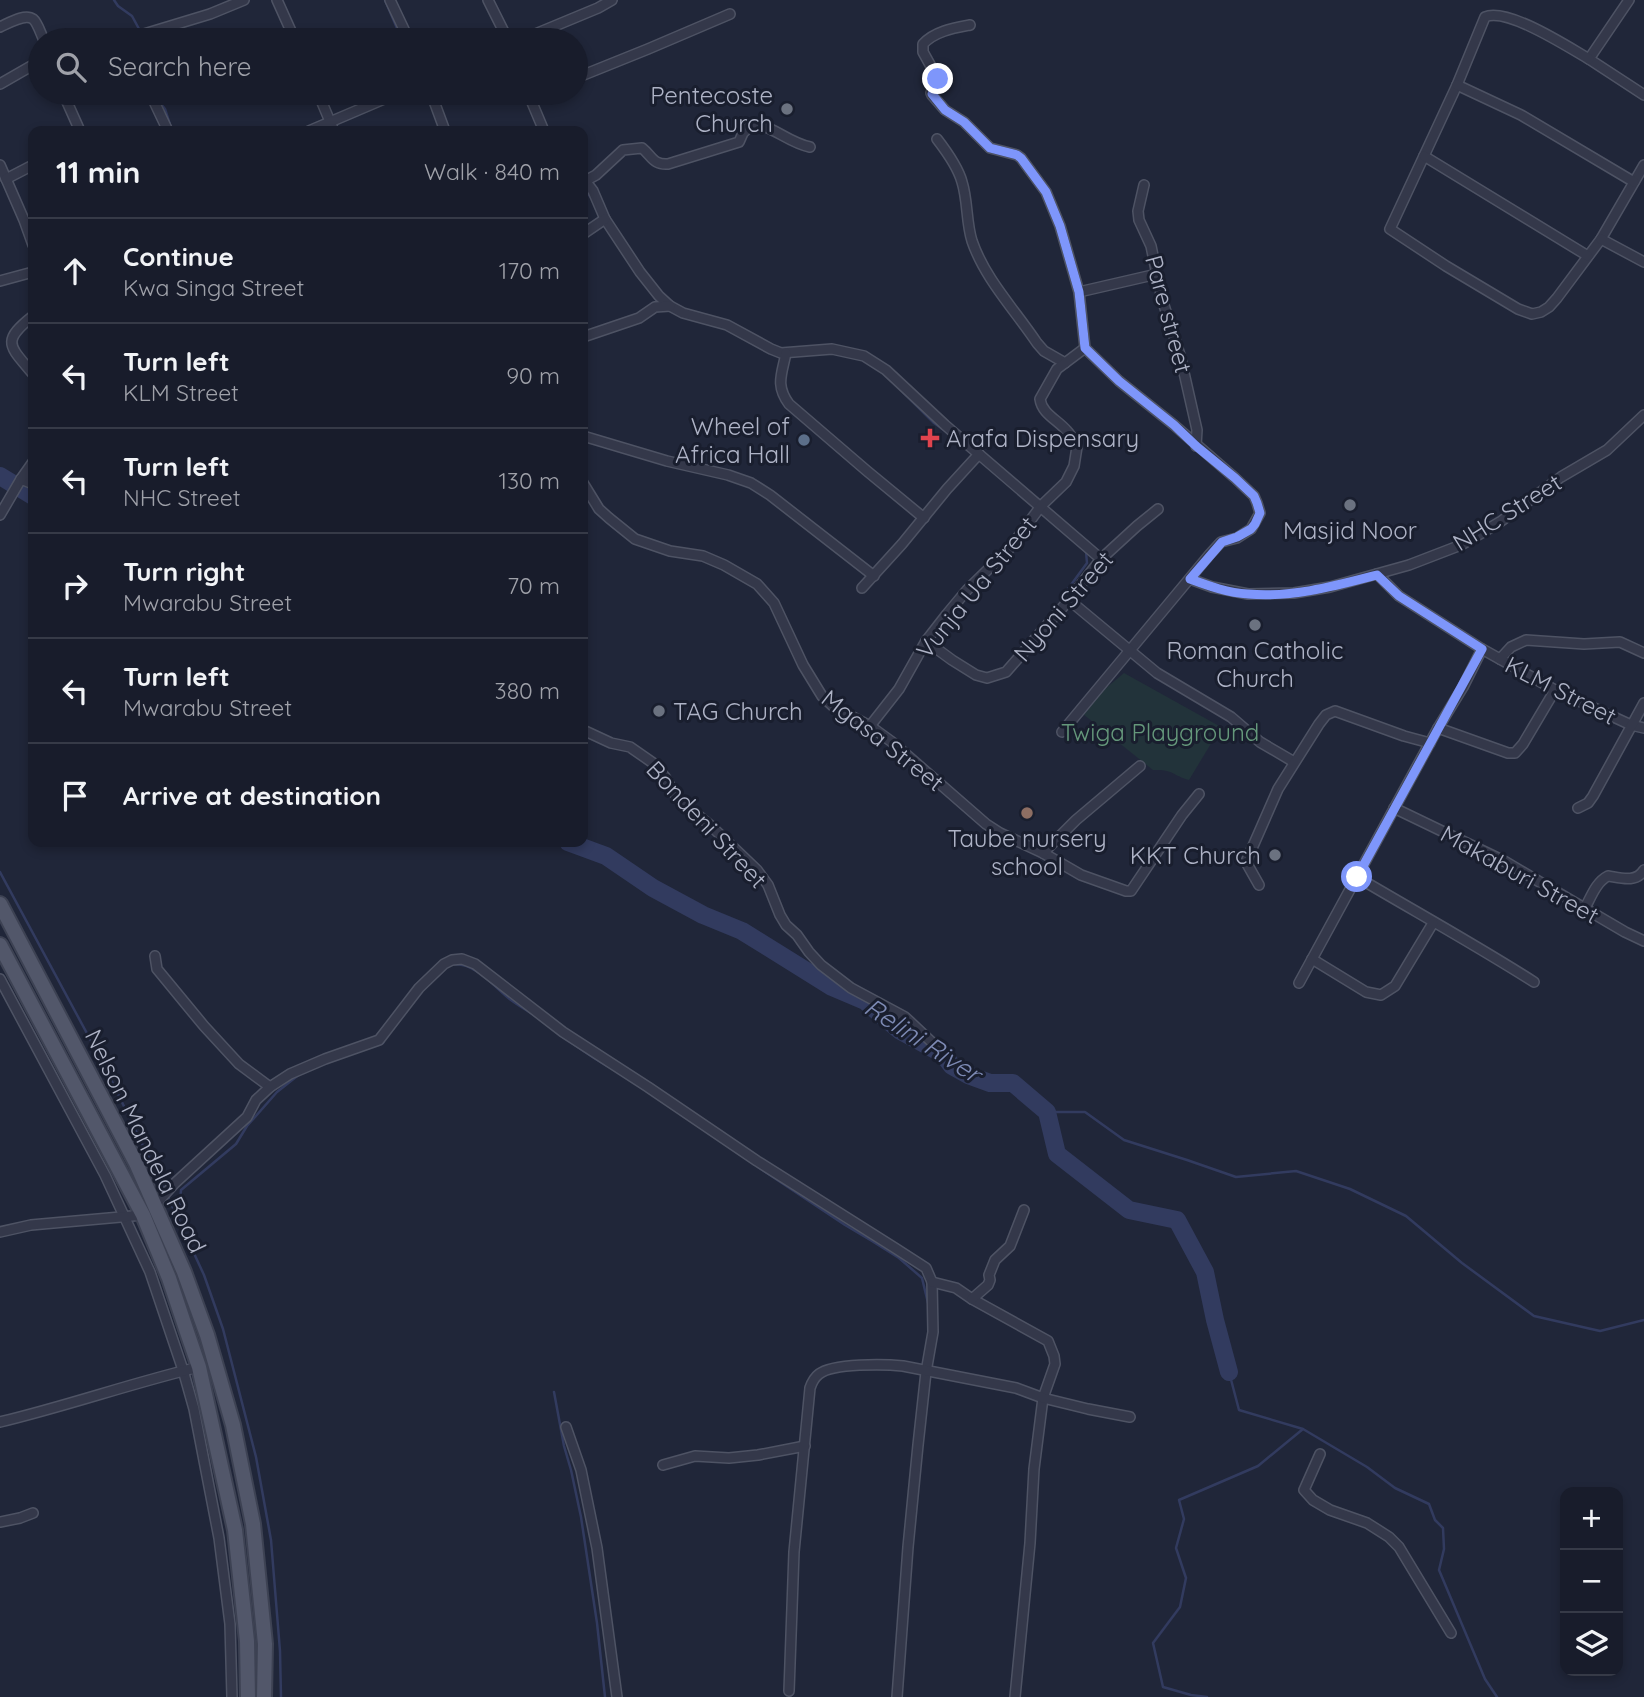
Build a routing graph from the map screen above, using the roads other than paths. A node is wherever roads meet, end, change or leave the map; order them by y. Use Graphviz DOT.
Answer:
graph roads {
  1 [pos="244,0"];
  2 [pos="277,0"];
  3 [pos="390,0"];
  4 [pos="488,0"];
  5 [pos="612,0"];
  6 [pos="1629,0"];
  7 [pos="730,14"];
  8 [pos="970,25"];
  9 [pos="0,27"];
  10 [pos="38,28"];
  11 [pos="164,28"];
  12 [pos="290,28"];
  13 [pos="403,28"];
  14 [pos="502,28"];
  15 [pos="550,28"];
  16 [pos="1589,59"];
  17 [pos="28,68"];
  18 [pos="588,73"];
  19 [pos="0,84"];
  20 [pos="1457,85"];
  21 [pos="1644,95"];
  22 [pos="68,105"];
  23 [pos="156,105"];
  24 [pos="323,105"];
  25 [pos="375,105"];
  26 [pos="435,105"];
  27 [pos="534,105"];
  28 [pos="78,126"];
  29 [pos="166,126"];
  30 [pos="332,126"];
  31 [pos="334,126"];
  32 [pos="443,126"];
  33 [pos="542,126"];
  34 [pos="937,139"];
  35 [pos="810,147"];
  36 [pos="1424,156"];
  37 [pos="0,165"];
  38 [pos="1644,165"];
  39 [pos="28,168"];
  40 [pos="588,178"];
  41 [pos="6,179"];
  42 [pos="1634,182"];
  43 [pos="588,184"];
  44 [pos="1144,185"];
  45 [pos="605,219"];
  46 [pos="28,231"];
  47 [pos="588,231"];
  48 [pos="1601,239"];
  49 [pos="1588,256"];
  50 [pos="1644,262"];
  51 [pos="28,273"];
  52 [pos="1157,274"];
  53 [pos="0,281"];
  54 [pos="1079,292"];
  55 [pos="670,306"];
  56 [pos="28,320"];
  57 [pos="588,335"];
  58 [pos="1085,348"];
  59 [pos="786,353"];
  60 [pos="1065,363"];
  61 [pos="28,368"];
  62 [pos="1644,415"];
  63 [pos="588,437"];
  64 [pos="1196,446"];
  65 [pos="979,454"];
  66 [pos="28,469"];
  67 [pos="20,480"];
  68 [pos="28,482"];
  69 [pos="588,491"];
  70 [pos="1041,506"];
  71 [pos="1158,509"];
  72 [pos="0,515"];
  73 [pos="924,518"];
  74 [pos="1101,559"];
  75 [pos="1377,575"];
  76 [pos="874,576"];
  77 [pos="1190,579"];
  78 [pos="862,588"];
  79 [pos="1069,600"];
  80 [pos="926,641"];
  81 [pos="1482,649"];
  82 [pos="1130,650"];
  83 [pos="1644,653"];
  84 [pos="1500,659"];
  85 [pos="1555,690"];
  86 [pos="1644,703"];
  87 [pos="1631,725"];
  88 [pos="870,726"];
  89 [pos="1438,728"];
  90 [pos="1644,728"];
  91 [pos="588,732"];
  92 [pos="1062,732"];
  93 [pos="1430,744"];
  94 [pos="1294,762"];
  95 [pos="1140,766"];
  96 [pos="1199,794"];
  97 [pos="1394,808"];
  98 [pos="1578,808"];
  99 [pos="1043,853"];
  100 [pos="1644,870"];
  101 [pos="1357,877"];
  102 [pos="1259,884"];
  103 [pos="0,904"];
  104 [pos="1585,908"];
  105 [pos="1433,923"];
  106 [pos="1644,941"];
  107 [pos="0,945"];
  108 [pos="155,956"];
  109 [pos="1312,959"];
  110 [pos="0,979"];
  111 [pos="1534,982"];
  112 [pos="1299,983"];
  113 [pos="938,1048"];
  114 [pos="270,1087"];
  115 [pos="155,1205"];
  116 [pos="1024,1210"];
  117 [pos="143,1215"];
  118 [pos="125,1218"];
  119 [pos="0,1232"];
  120 [pos="932,1282"];
  121 [pos="972,1299"];
  122 [pos="199,1367"];
  123 [pos="183,1370"];
  124 [pos="926,1372"];
  125 [pos="1043,1398"];
  126 [pos="1129,1417"];
  127 [pos="0,1422"];
  128 [pos="566,1427"];
  129 [pos="805,1446"];
  130 [pos="1320,1454"];
  131 [pos="663,1465"];
  132 [pos="33,1513"];
  133 [pos="0,1522"];
  134 [pos="253,1524"];
  135 [pos="235,1530"];
  136 [pos="1451,1633"];
  137 [pos="789,1691"];
  138 [pos="232,1697"];
  139 [pos="248,1697"];
  140 [pos="264,1697"];
  141 [pos="617,1697"];
  142 [pos="897,1697"];
  143 [pos="1015,1697"];
  1 -- 11 [label="street"];
  2 -- 12 [label="street"];
  3 -- 13 [label="street"];
  4 -- 14 [label="street"];
  5 -- 15 [label="street"];
  6 -- 16 [label="street"];
  7 -- 18 [label="street"];
  8 -- 54 [label="street"];
  9 -- 10 [label="street"];
  16 -- 20 [label="street"];
  16 -- 21 [label="street"];
  17 -- 19 [label="street"];
  20 -- 36 [label="street"];
  20 -- 42 [label="street"];
  22 -- 28 [label="street"];
  23 -- 29 [label="street"];
  24 -- 30 [label="street"];
  25 -- 31 [label="street"];
  26 -- 32 [label="street"];
  27 -- 33 [label="street"];
  34 -- 60 [label="street"];
  35 -- 40 [label="street"];
  36 -- 49 [label="street"];
  36 -- 49 [label="street"];
  37 -- 41 [label="street"];
  38 -- 42 [label="street"];
  39 -- 41 [label="street"];
  41 -- 46 [label="street"];
  42 -- 48 [label="street"];
  43 -- 45 [label="street"];
  44 -- 52 [label="street, Pare street"];
  45 -- 47 [label="street"];
  45 -- 55 [label="street"];
  48 -- 49 [label="street"];
  48 -- 50 [label="street"];
  51 -- 53 [label="street"];
  52 -- 54 [label="street"];
  52 -- 64 [label="street, Pare street"];
  54 -- 58 [label="street"];
  55 -- 57 [label="street"];
  55 -- 59 [label="street"];
  56 -- 61 [label="street"];
  58 -- 60 [label="street"];
  58 -- 64 [label="street"];
  59 -- 65 [label="street"];
  59 -- 73 [label="street"];
  60 -- 70 [label="street, Vunja Ua Street"];
  62 -- 75 [label="street, NHC Street"];
  63 -- 76 [label="street"];
  64 -- 77 [label="street"];
  65 -- 70 [label="street"];
  65 -- 73 [label="street"];
  66 -- 67 [label="street"];
  67 -- 68 [label="street"];
  67 -- 72 [label="street"];
  69 -- 88 [label="street, Mgasa Street"];
  70 -- 74 [label="street"];
  70 -- 80 [label="street, Vunja Ua Street"];
  71 -- 74 [label="street, Nyoni Street"];
  73 -- 76 [label="street"];
  74 -- 79 [label="street, Nyoni Street"];
  75 -- 77 [label="street, NHC Street"];
  75 -- 81 [label="street, KLM Street"];
  76 -- 78 [label="street"];
  77 -- 82 [label="street"];
  79 -- 80 [label="street, Nyoni Street"];
  79 -- 82 [label="street"];
  80 -- 88 [label="street, Vunja Ua Street"];
  81 -- 84 [label="street, KLM Street"];
  81 -- 89 [label="street"];
  82 -- 92 [label="street"];
  82 -- 94 [label="street"];
  83 -- 84 [label="street"];
  84 -- 85 [label="street, KLM Street"];
  85 -- 87 [label="street, KLM Street"];
  85 -- 89 [label="street"];
  86 -- 87 [label="street"];
  87 -- 90 [label="street, KLM Street"];
  87 -- 98 [label="street"];
  88 -- 99 [label="street, Mgasa Street"];
  89 -- 93 [label="street"];
  91 -- 113 [label="street, Bondeni Street"];
  93 -- 94 [label="street"];
  93 -- 97 [label="street"];
  94 -- 102 [label="street"];
  95 -- 99 [label="street"];
  96 -- 99 [label="street, Mgasa Street"];
  97 -- 101 [label="street"];
  97 -- 104 [label="street, Makaburi Street"];
  100 -- 104 [label="street"];
  101 -- 105 [label="street"];
  101 -- 109 [label="street"];
  103 -- 115 [label="main road, Nelson Mandela Road"];
  104 -- 106 [label="street, Makaburi Street"];
  105 -- 109 [label="street"];
  105 -- 111 [label="street"];
  107 -- 117 [label="main road, Nelson Mandela Road"];
  108 -- 114 [label="street"];
  109 -- 112 [label="street"];
  110 -- 118 [label="street"];
  114 -- 115 [label="street"];
  114 -- 120 [label="street"];
  115 -- 134 [label="main road, Nelson Mandela Road"];
  116 -- 121 [label="street"];
  117 -- 118 [label="street"];
  117 -- 122 [label="main road, Nelson Mandela Road"];
  118 -- 119 [label="street"];
  118 -- 123 [label="street"];
  120 -- 121 [label="street"];
  120 -- 124 [label="street"];
  121 -- 125 [label="street"];
  122 -- 123 [label="street"];
  122 -- 135 [label="main road, Nelson Mandela Road"];
  123 -- 127 [label="street"];
  123 -- 138 [label="street"];
  124 -- 125 [label="street"];
  124 -- 129 [label="street"];
  124 -- 142 [label="street"];
  125 -- 126 [label="street"];
  125 -- 143 [label="street"];
  128 -- 141 [label="street"];
  129 -- 131 [label="street"];
  129 -- 137 [label="street"];
  130 -- 136 [label="street"];
  132 -- 133 [label="street"];
  134 -- 135 [label="main road"];
  134 -- 140 [label="main road, Nelson Mandela Road"];
  135 -- 139 [label="main road, Nelson Mandela Road"];
}
